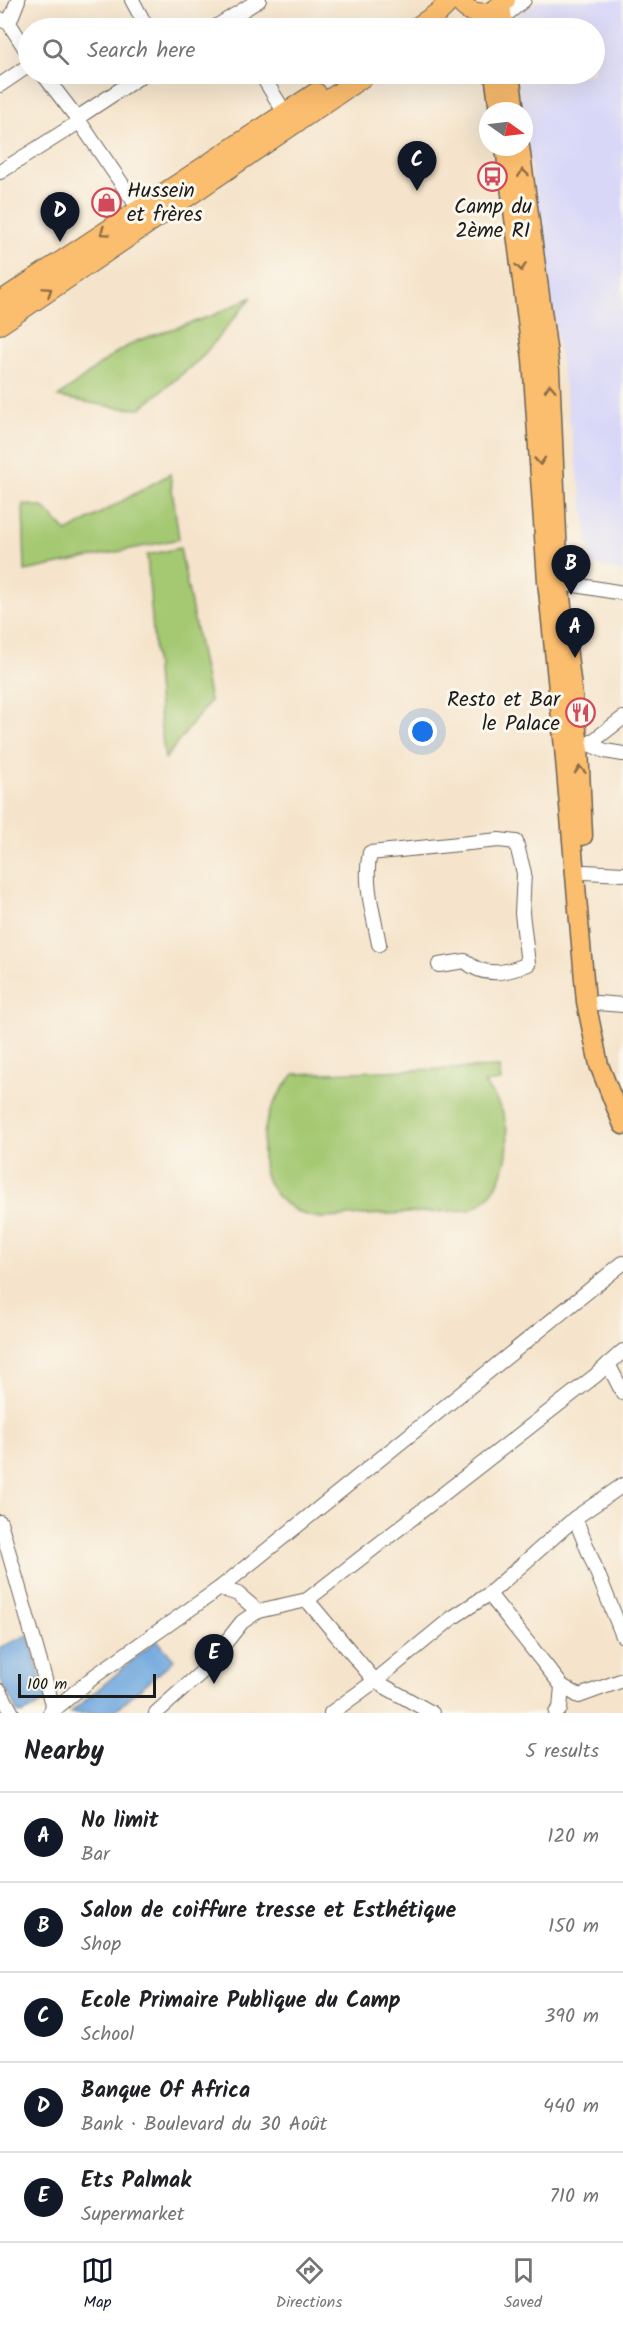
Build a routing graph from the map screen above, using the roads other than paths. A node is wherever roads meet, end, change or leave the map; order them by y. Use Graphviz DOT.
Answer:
graph roads {
  1 [pos="18,0"];
  2 [pos="132,0"];
  3 [pos="259,0"];
  4 [pos="451,0"];
  5 [pos="524,0"];
  6 [pos="489,13"];
  7 [pos="142,18"];
  8 [pos="238,18"];
  9 [pos="431,18"];
  10 [pos="451,18"];
  11 [pos="4,21"];
  12 [pos="18,40"];
  13 [pos="18,72"];
  14 [pos="0,84"];
  15 [pos="51,84"];
  16 [pos="130,84"];
  17 [pos="267,84"];
  18 [pos="330,84"];
  19 [pos="352,84"];
  20 [pos="496,84"];
  21 [pos="511,84"];
  22 [pos="499,102"];
  23 [pos="514,102"];
  24 [pos="285,113"];
  25 [pos="78,120"];
  26 [pos="506,156"];
  27 [pos="521,156"];
  28 [pos="0,172"];
  29 [pos="139,209"];
  30 [pos="0,302"];
  31 [pos="0,324"];
  32 [pos="553,581"];
  33 [pos="623,593"];
  34 [pos="623,718"];
  35 [pos="577,746"];
  36 [pos="623,754"];
  37 [pos="585,872"];
  38 [pos="623,874"];
  39 [pos="379,944"];
  40 [pos="439,965"];
  41 [pos="597,1003"];
  42 [pos="623,1005"];
  43 [pos="623,1097"];
  44 [pos="623,1125"];
  45 [pos="623,1263"];
  46 [pos="623,1351"];
  47 [pos="608,1364"];
  48 [pos="623,1394"];
  49 [pos="623,1485"];
  50 [pos="575,1518"];
  51 [pos="0,1522"];
  52 [pos="220,1588"];
  53 [pos="489,1594"];
  54 [pos="307,1600"];
  55 [pos="258,1611"];
  56 [pos="623,1636"];
  57 [pos="623,1680"];
  58 [pos="375,1681"];
  59 [pos="562,1686"];
  60 [pos="0,1691"];
  61 [pos="579,1696"];
  62 [pos="558,1711"];
  63 [pos="52,1712"];
  64 [pos="158,1712"];
  65 [pos="12,1713"];
  66 [pos="331,1713"];
  67 [pos="432,1713"];
  1 -- 11 [label="street"];
  2 -- 7 [label="street"];
  3 -- 8 [label="street"];
  4 -- 9 [label="highway"];
  5 -- 6 [label="street"];
  6 -- 10 [label="highway"];
  11 -- 12 [label="street"];
  13 -- 14 [label="street"];
  15 -- 25 [label="street"];
  16 -- 25 [label="street"];
  17 -- 24 [label="street"];
  18 -- 24 [label="highway"];
  31 -- 19 [label="highway, one-way"];
  20 -- 22 [label="main road"];
  21 -- 23 [label="main road"];
  24 -- 29 [label="highway"];
  25 -- 28 [label="street"];
  25 -- 29 [label="street"];
  26 -- 32 [label="main road, one-way"];
  32 -- 27 [label="main road, one-way"];
  29 -- 30 [label="highway, one-way"];
  32 -- 33 [label="street"];
  32 -- 35 [label="main road"];
  34 -- 35 [label="street"];
  35 -- 36 [label="street"];
  37 -- 35 [label="main road, one-way"];
  35 -- 44 [label="main road"];
  37 -- 38 [label="street"];
  37 -- 41 [label="main road"];
  39 -- 40 [label="street"];
  41 -- 42 [label="street"];
  41 -- 43 [label="main road"];
  45 -- 52 [label="street"];
  46 -- 47 [label="street"];
  47 -- 48 [label="street"];
  47 -- 54 [label="street"];
  49 -- 50 [label="street"];
  50 -- 53 [label="street"];
  50 -- 56 [label="street"];
  51 -- 63 [label="street"];
  52 -- 55 [label="street"];
  52 -- 63 [label="street"];
  53 -- 58 [label="street"];
  53 -- 59 [label="street"];
  54 -- 55 [label="street"];
  54 -- 58 [label="street"];
  55 -- 64 [label="street"];
  57 -- 61 [label="street"];
  58 -- 66 [label="street"];
  58 -- 67 [label="street"];
  59 -- 61 [label="street"];
  59 -- 62 [label="street"];
  60 -- 65 [label="street"];
  61 -- 62 [label="street"];
}
